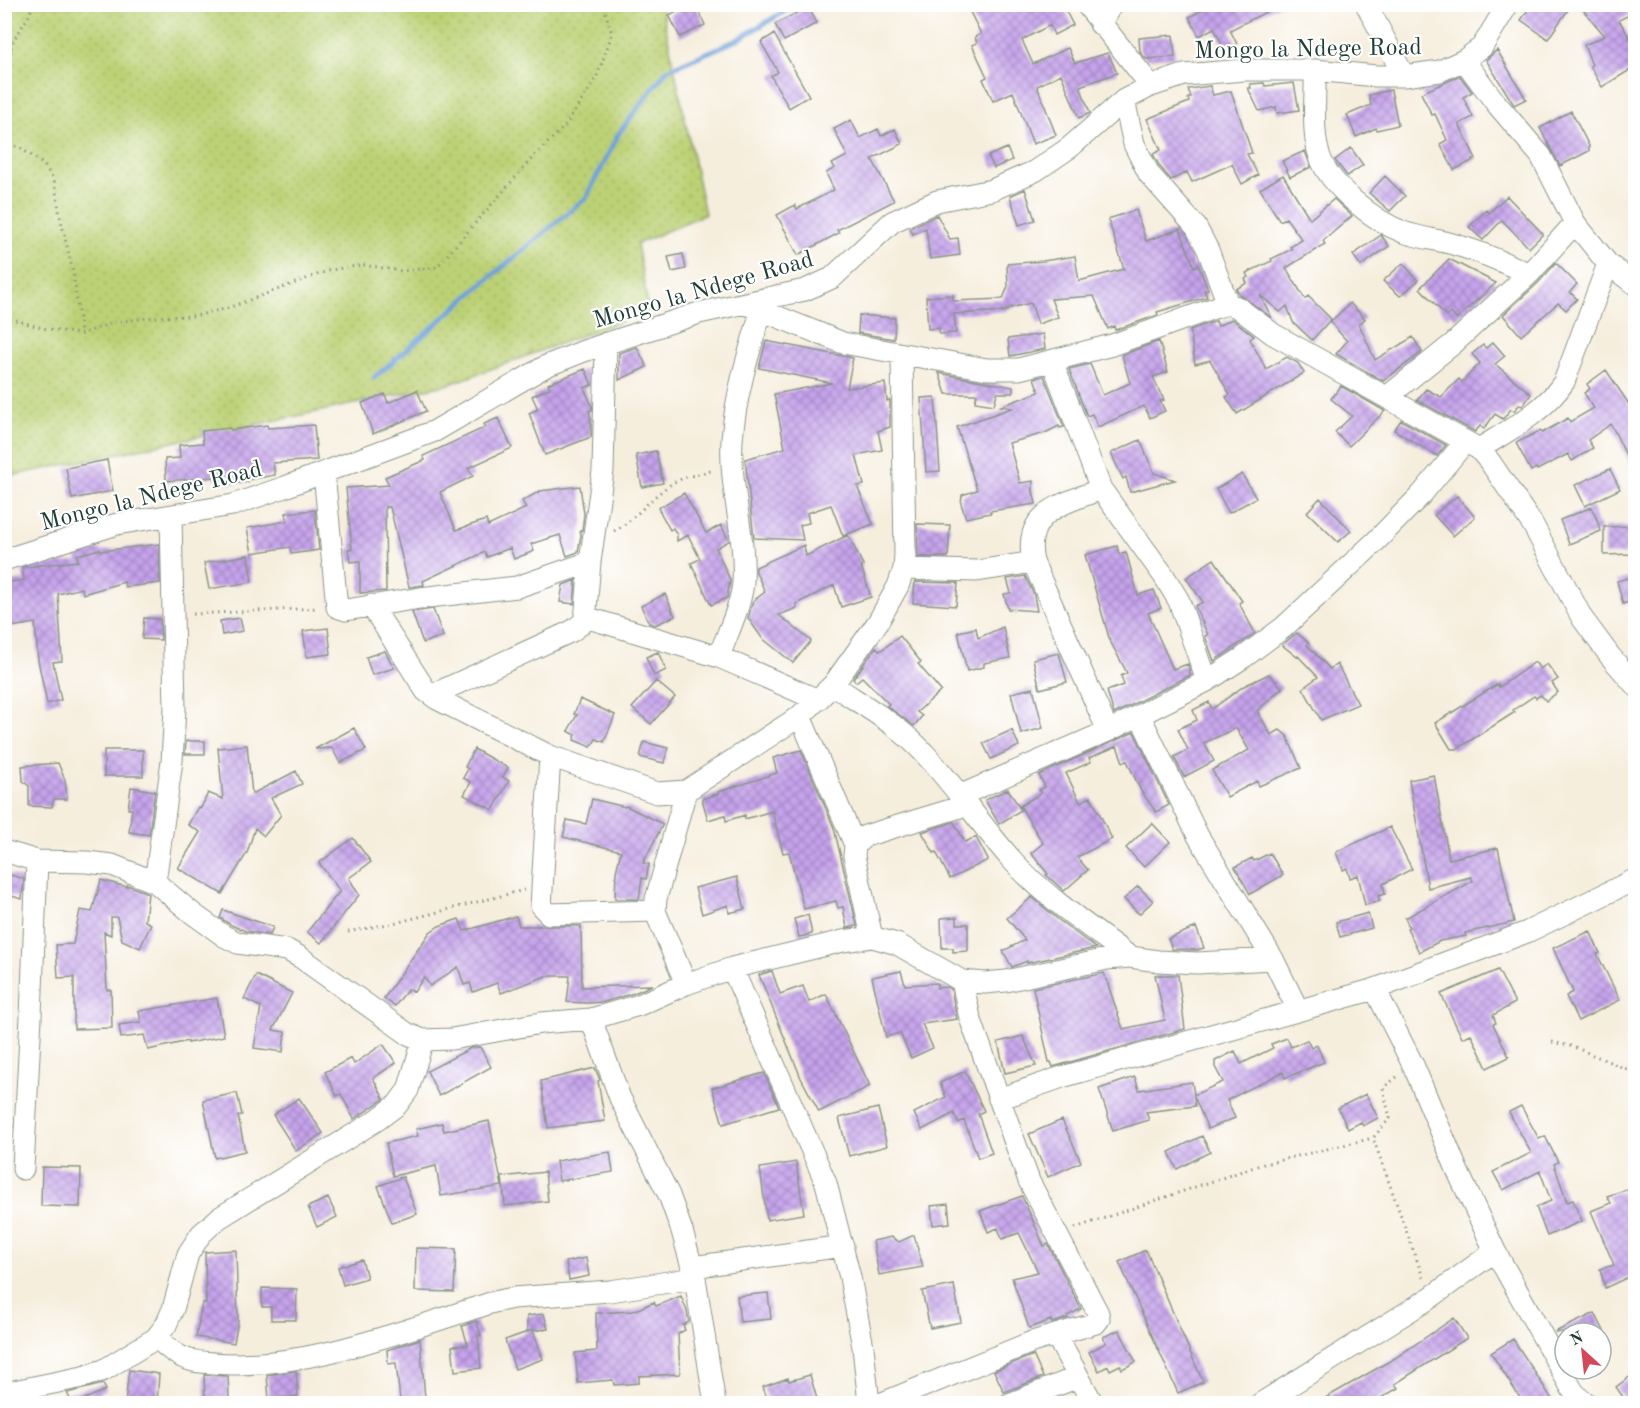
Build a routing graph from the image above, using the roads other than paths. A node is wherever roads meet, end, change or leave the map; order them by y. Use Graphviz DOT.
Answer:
graph roads {
  1 [pos="1086,4"];
  2 [pos="1112,4"];
  3 [pos="1366,4"];
  4 [pos="1508,4"];
  5 [pos="1100,24"];
  6 [pos="1464,60"];
  7 [pos="1315,70"];
  8 [pos="1404,76"];
  9 [pos="1150,86"];
  10 [pos="1124,100"];
  11 [pos="1575,223"];
  12 [pos="1608,264"];
  13 [pos="1529,274"];
  14 [pos="1635,285"];
  15 [pos="1228,304"];
  16 [pos="754,306"];
  17 [pos="606,343"];
  18 [pos="902,355"];
  19 [pos="1052,361"];
  20 [pos="1387,397"];
  21 [pos="1472,446"];
  22 [pos="324,473"];
  23 [pos="1101,489"];
  24 [pos="171,516"];
  25 [pos="4,560"];
  26 [pos="590,562"];
  27 [pos="1033,562"];
  28 [pos="904,569"];
  29 [pos="371,605"];
  30 [pos="585,617"];
  31 [pos="719,657"];
  32 [pos="1207,681"];
  33 [pos="1635,687"];
  34 [pos="826,692"];
  35 [pos="432,695"];
  36 [pos="800,716"];
  37 [pos="1140,716"];
  38 [pos="1108,731"];
  39 [pos="550,756"];
  40 [pos="686,791"];
  41 [pos="963,800"];
  42 [pos="855,845"];
  43 [pos="4,851"];
  44 [pos="37,861"];
  45 [pos="1635,879"];
  46 [pos="155,882"];
  47 [pos="656,911"];
  48 [pos="872,937"];
  49 [pos="1130,957"];
  50 [pos="1273,959"];
  51 [pos="732,968"];
  52 [pos="962,981"];
  53 [pos="686,984"];
  54 [pos="1375,989"];
  55 [pos="1298,1010"];
  56 [pos="591,1018"];
  57 [pos="423,1040"];
  58 [pos="999,1099"];
  59 [pos="23,1169"];
  60 [pos="843,1246"];
  61 [pos="1496,1251"];
  62 [pos="693,1273"];
  63 [pos="1056,1335"];
  64 [pos="156,1338"];
  65 [pos="1078,1377"];
  66 [pos="4,1393"];
  67 [pos="716,1404"];
  68 [pos="868,1404"];
  69 [pos="880,1404"];
  70 [pos="1009,1404"];
  71 [pos="1093,1404"];
  72 [pos="1260,1404"];
  73 [pos="1588,1404"];
  1 -- 5 [label="street"];
  2 -- 5 [label="street"];
  3 -- 8 [label="street"];
  4 -- 6 [label="street, Mongo la Ndege Road"];
  5 -- 9 [label="street"];
  6 -- 8 [label="street, Mongo la Ndege Road"];
  6 -- 11 [label="street"];
  7 -- 8 [label="street, Mongo la Ndege Road"];
  7 -- 9 [label="street, Mongo la Ndege Road"];
  7 -- 13 [label="street"];
  9 -- 10 [label="street, Mongo la Ndege Road"];
  10 -- 15 [label="street"];
  10 -- 16 [label="street, Mongo la Ndege Road"];
  11 -- 12 [label="street"];
  11 -- 13 [label="street"];
  12 -- 14 [label="street"];
  12 -- 21 [label="street"];
  13 -- 20 [label="street"];
  15 -- 19 [label="street"];
  15 -- 20 [label="street"];
  16 -- 17 [label="street, Mongo la Ndege Road"];
  16 -- 18 [label="street"];
  16 -- 31 [label="street"];
  17 -- 22 [label="street, Mongo la Ndege Road"];
  17 -- 26 [label="street"];
  18 -- 19 [label="street"];
  18 -- 28 [label="street"];
  19 -- 23 [label="street"];
  20 -- 21 [label="street"];
  21 -- 32 [label="street"];
  21 -- 33 [label="street"];
  22 -- 24 [label="street, Mongo la Ndege Road"];
  22 -- 29 [label="street"];
  23 -- 27 [label="street"];
  23 -- 32 [label="street"];
  24 -- 25 [label="street, Mongo la Ndege Road"];
  24 -- 46 [label="street"];
  26 -- 29 [label="street"];
  26 -- 30 [label="street"];
  27 -- 28 [label="street"];
  27 -- 38 [label="street"];
  28 -- 34 [label="street"];
  29 -- 35 [label="street"];
  30 -- 31 [label="street"];
  30 -- 35 [label="street"];
  31 -- 34 [label="street"];
  32 -- 37 [label="street"];
  34 -- 36 [label="street"];
  34 -- 41 [label="street"];
  35 -- 39 [label="street"];
  36 -- 40 [label="street"];
  36 -- 42 [label="street"];
  37 -- 38 [label="street"];
  37 -- 50 [label="street"];
  38 -- 41 [label="street"];
  39 -- 40 [label="street"];
  39 -- 47 [label="street"];
  40 -- 47 [label="street"];
  41 -- 42 [label="street"];
  41 -- 49 [label="street"];
  42 -- 48 [label="street"];
  43 -- 44 [label="street"];
  44 -- 46 [label="street"];
  44 -- 59 [label="street"];
  45 -- 54 [label="street"];
  46 -- 57 [label="street"];
  47 -- 53 [label="street"];
  48 -- 51 [label="street"];
  48 -- 52 [label="street"];
  49 -- 50 [label="street"];
  49 -- 52 [label="street"];
  50 -- 55 [label="street"];
  51 -- 53 [label="street"];
  51 -- 60 [label="street"];
  52 -- 58 [label="street"];
  53 -- 56 [label="street"];
  54 -- 55 [label="street"];
  54 -- 61 [label="street"];
  55 -- 58 [label="street"];
  56 -- 57 [label="street"];
  56 -- 62 [label="street"];
  57 -- 64 [label="street"];
  58 -- 63 [label="street"];
  60 -- 62 [label="street"];
  60 -- 68 [label="street"];
  61 -- 72 [label="street"];
  61 -- 73 [label="street"];
  62 -- 64 [label="street"];
  62 -- 67 [label="street"];
  63 -- 65 [label="street"];
  63 -- 69 [label="street"];
  64 -- 66 [label="street"];
  65 -- 70 [label="street"];
  65 -- 71 [label="street"];
}
